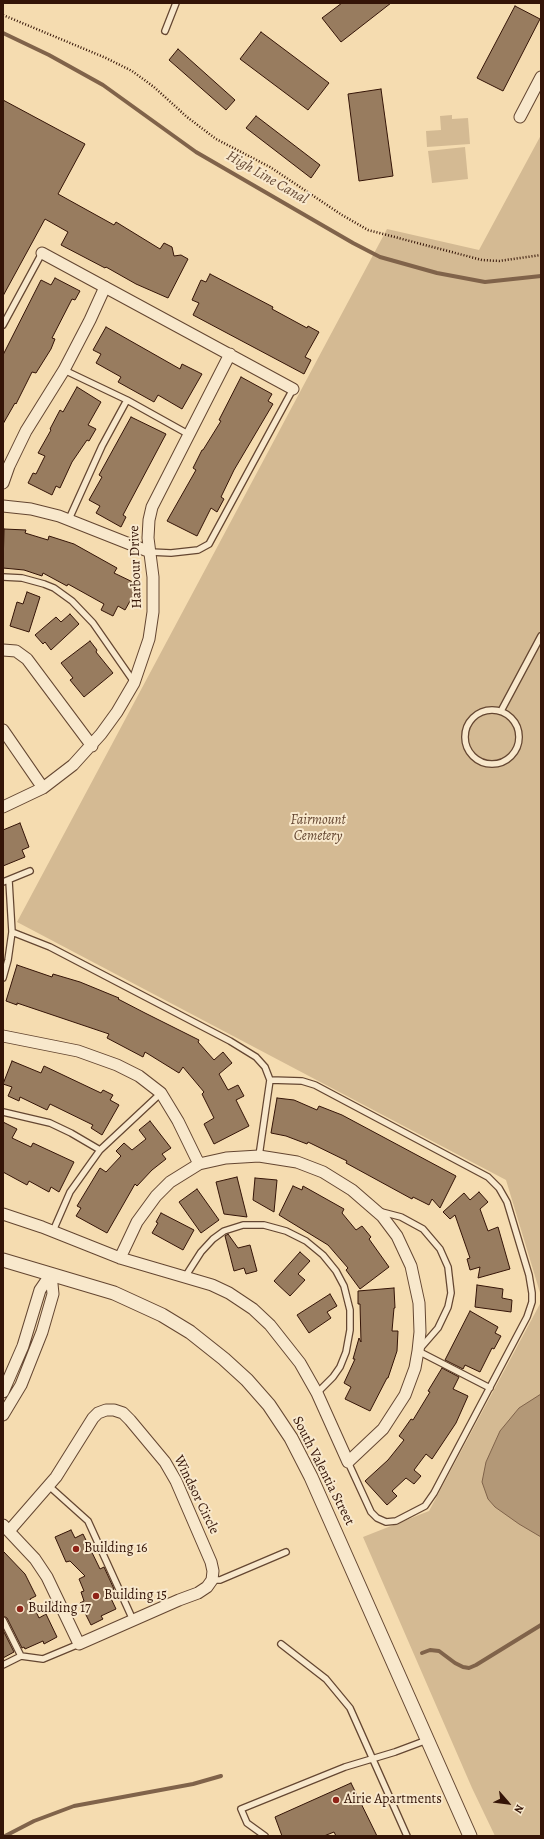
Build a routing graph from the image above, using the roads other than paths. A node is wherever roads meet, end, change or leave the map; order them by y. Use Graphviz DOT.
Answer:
graph roads {
  1 [pos="176,3"];
  2 [pos="165,31"];
  3 [pos="541,77"];
  4 [pos="520,117"];
  5 [pos="42,252"];
  6 [pos="105,287"];
  7 [pos="3,324"];
  8 [pos="230,354"];
  9 [pos="64,370"];
  10 [pos="293,389"];
  11 [pos="127,400"];
  12 [pos="188,434"];
  13 [pos="3,483"];
  14 [pos="3,506"];
  15 [pos="69,519"];
  16 [pos="150,552"];
  17 [pos="3,577"];
  18 [pos="541,636"];
  19 [pos="3,650"];
  20 [pos="134,683"];
  21 [pos="501,711"];
  22 [pos="3,730"];
  23 [pos="92,746"];
  24 [pos="43,788"];
  25 [pos="3,807"];
  26 [pos="30,871"];
  27 [pos="6,881"];
  28 [pos="12,932"];
  29 [pos="3,978"];
  30 [pos="3,1036"];
  31 [pos="270,1080"];
  32 [pos="161,1093"];
  33 [pos="3,1112"];
  34 [pos="100,1150"];
  35 [pos="259,1156"];
  36 [pos="198,1164"];
  37 [pos="376,1210"];
  38 [pos="3,1214"];
  39 [pos="53,1231"];
  40 [pos="120,1258"];
  41 [pos="3,1260"];
  42 [pos="51,1274"];
  43 [pos="185,1277"];
  44 [pos="418,1351"];
  45 [pos="18,1357"];
  46 [pos="31,1362"];
  47 [pos="490,1388"];
  48 [pos="3,1392"];
  49 [pos="317,1393"];
  50 [pos="3,1415"];
  51 [pos="348,1462"];
  52 [pos="49,1486"];
  53 [pos="6,1528"];
  54 [pos="286,1552"];
  55 [pos="212,1580"];
  56 [pos="3,1620"];
  57 [pos="133,1620"];
  58 [pos="79,1644"];
  59 [pos="282,1644"];
  60 [pos="21,1656"];
  61 [pos="3,1666"];
  62 [pos="427,1740"];
  63 [pos="372,1759"];
  64 [pos="265,1836"];
  65 [pos="407,1836"];
  66 [pos="470,1836"];
  1 -- 2 [label="lane"];
  3 -- 4 [label="street"];
  5 -- 6 [label="street"];
  5 -- 7 [label="lane"];
  6 -- 8 [label="street"];
  6 -- 9 [label="street"];
  8 -- 10 [label="street"];
  8 -- 12 [label="street, Harbour Drive"];
  9 -- 11 [label="lane"];
  9 -- 13 [label="street"];
  10 -- 16 [label="lane"];
  11 -- 12 [label="lane"];
  11 -- 15 [label="lane"];
  12 -- 16 [label="street, Harbour Drive"];
  14 -- 15 [label="street"];
  15 -- 16 [label="street"];
  16 -- 20 [label="street, Harbour Drive"];
  17 -- 20 [label="lane"];
  18 -- 21 [label="lane"];
  19 -- 23 [label="street"];
  20 -- 23 [label="street, Harbour Drive"];
  21 -- 21 [label="lane"];
  22 -- 24 [label="street"];
  23 -- 24 [label="street, Harbour Drive"];
  24 -- 25 [label="street, Harbour Drive"];
  26 -- 27 [label="lane"];
  27 -- 28 [label="lane"];
  28 -- 29 [label="lane"];
  28 -- 31 [label="lane"];
  30 -- 32 [label="street"];
  31 -- 35 [label="lane"];
  31 -- 47 [label="lane"];
  32 -- 34 [label="lane"];
  32 -- 36 [label="street"];
  33 -- 34 [label="lane"];
  34 -- 39 [label="lane"];
  35 -- 36 [label="street"];
  35 -- 37 [label="street"];
  36 -- 40 [label="street"];
  37 -- 44 [label="street"];
  37 -- 44 [label="lane"];
  38 -- 39 [label="street"];
  39 -- 40 [label="street"];
  40 -- 43 [label="street"];
  41 -- 42 [label="street, South Valentia Street"];
  42 -- 45 [label="street"];
  42 -- 46 [label="street"];
  42 -- 62 [label="street, South Valentia Street"];
  43 -- 49 [label="street"];
  43 -- 49 [label="lane"];
  44 -- 47 [label="lane"];
  44 -- 51 [label="street"];
  45 -- 46 [label="lane"];
  45 -- 48 [label="street"];
  46 -- 50 [label="street"];
  47 -- 51 [label="lane"];
  49 -- 51 [label="street"];
  52 -- 53 [label="street, Windsor Circle"];
  52 -- 55 [label="street, Windsor Circle"];
  52 -- 57 [label="lane"];
  53 -- 58 [label="street"];
  54 -- 55 [label="lane"];
  55 -- 57 [label="street"];
  56 -- 60 [label="lane"];
  57 -- 58 [label="street"];
  58 -- 60 [label="lane"];
  59 -- 63 [label="lane"];
  60 -- 61 [label="lane"];
  62 -- 63 [label="lane"];
  62 -- 66 [label="street, South Valentia Street"];
  63 -- 64 [label="lane"];
  63 -- 65 [label="lane"];
}
